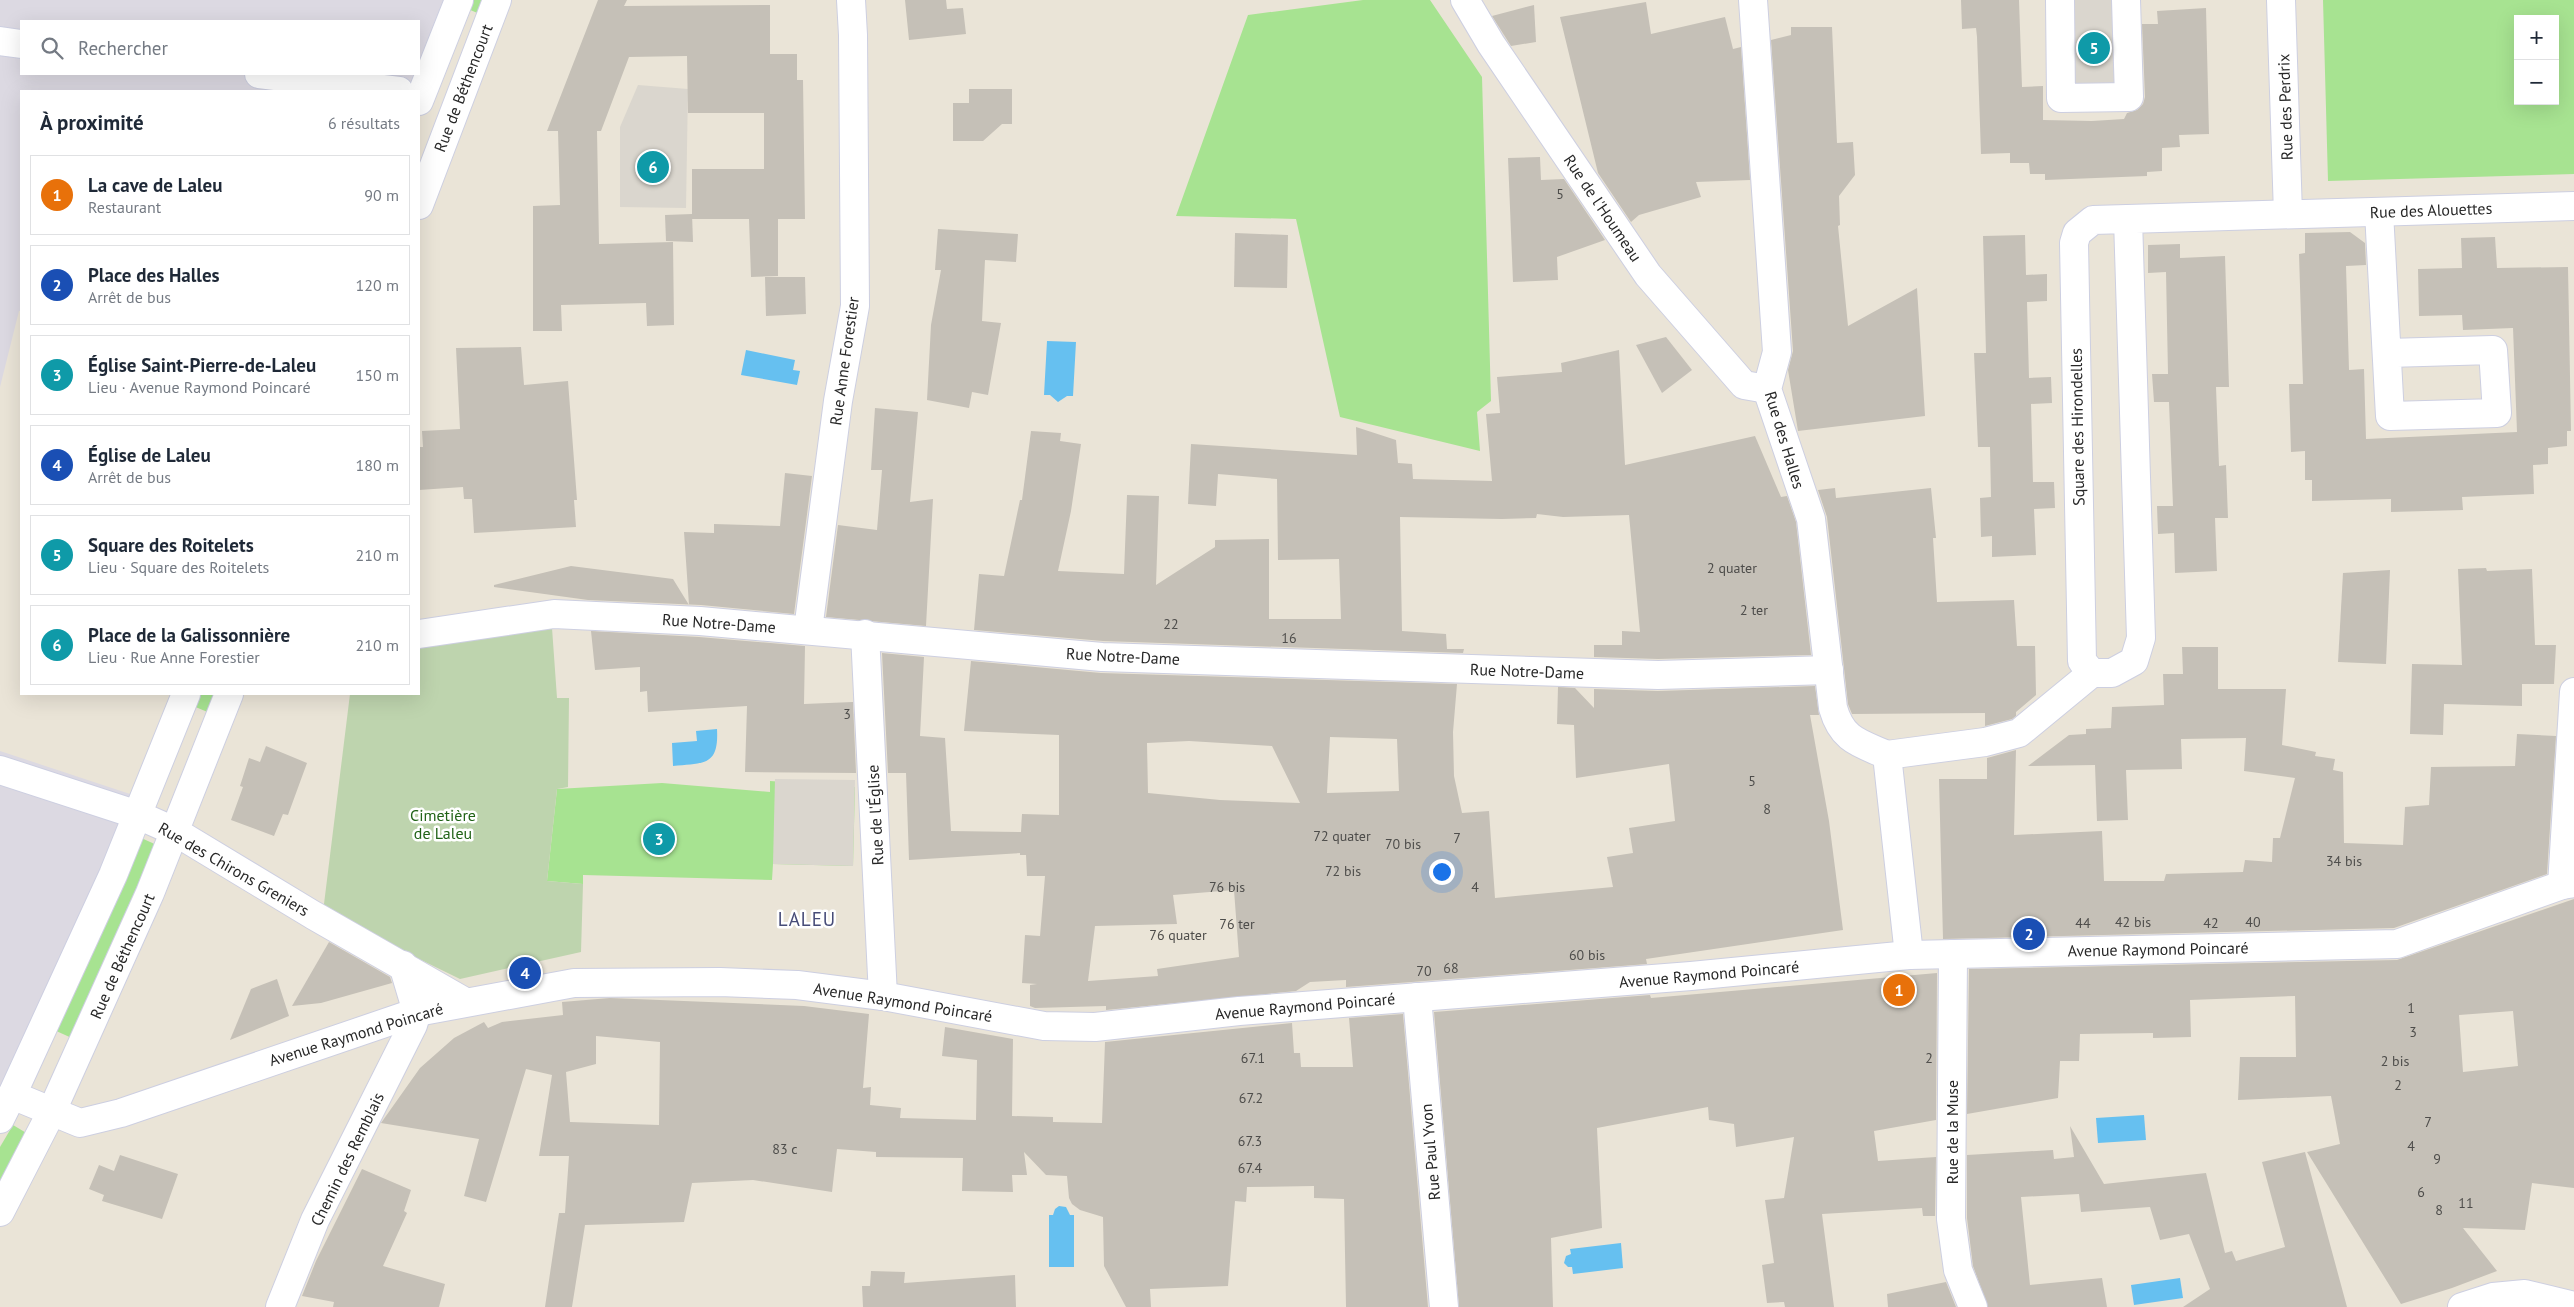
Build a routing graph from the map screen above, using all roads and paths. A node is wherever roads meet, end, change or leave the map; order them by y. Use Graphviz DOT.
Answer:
graph roads {
  1 [pos="459,0"];
  2 [pos="497,0"];
  3 [pos="851,0"];
  4 [pos="1465,0"];
  5 [pos="1753,0"];
  6 [pos="2060,0"];
  7 [pos="2126,0"];
  8 [pos="2281,0"];
  9 [pos="0,41"];
  10 [pos="20,44"];
  11 [pos="266,75"];
  12 [pos="377,90"];
  13 [pos="416,90"];
  14 [pos="420,202"];
  15 [pos="2574,206"];
  16 [pos="2379,212"];
  17 [pos="2288,214"];
  18 [pos="2128,219"];
  19 [pos="2388,353"];
  20 [pos="1767,389"];
  21 [pos="808,630"];
  22 [pos="420,634"];
  23 [pos="865,634"];
  24 [pos="1829,670"];
  25 [pos="2092,673"];
  26 [pos="2574,692"];
  27 [pos="186,695"];
  28 [pos="229,695"];
  29 [pos="1887,755"];
  30 [pos="0,770"];
  31 [pos="138,815"];
  32 [pos="174,831"];
  33 [pos="2568,884"];
  34 [pos="1953,954"];
  35 [pos="1909,955"];
  36 [pos="403,965"];
  37 [pos="883,996"];
  38 [pos="1417,996"];
  39 [pos="464,1002"];
  40 [pos="417,1012"];
  41 [pos="12,1095"];
  42 [pos="51,1113"];
  43 [pos="0,1119"];
  44 [pos="0,1212"];
  45 [pos="2574,1306"];
  46 [pos="280,1307"];
  47 [pos="1444,1307"];
  48 [pos="1973,1307"];
  49 [pos="2462,1307"];
  1 -- 13 [label="street"];
  2 -- 14 [label="street, Rue de Béthencourt"];
  3 -- 21 [label="street, Rue Anne Forestier"];
  4 -- 20 [label="street, Rue de l'Houmeau"];
  5 -- 20 [label="street, Rue des Halles"];
  6 -- 7 [label="street"];
  8 -- 17 [label="street, Rue des Perdrix"];
  9 -- 10 [label="street"];
  11 -- 12 [label="street"];
  15 -- 16 [label="street, Rue des Alouettes"];
  16 -- 17 [label="street, Rue des Alouettes"];
  16 -- 19 [label="street"];
  17 -- 18 [label="street, Square des Hirondelles"];
  18 -- 25 [label="street"];
  18 -- 25 [label="street, Square des Hirondelles"];
  20 -- 24 [label="street, Rue des Halles"];
  21 -- 22 [label="street, Rue Notre-Dame"];
  21 -- 23 [label="street, Rue Notre-Dame"];
  23 -- 24 [label="street, Rue Notre-Dame"];
  23 -- 37 [label="street, Rue de l'Église"];
  24 -- 29 [label="street, Rue des Halles"];
  25 -- 29 [label="street"];
  26 -- 33 [label="street"];
  27 -- 31 [label="street"];
  28 -- 32 [label="street, Rue de Béthencourt"];
  29 -- 35 [label="street"];
  30 -- 31 [label="street, Rue des Chirons Greniers"];
  31 -- 32 [label="street, Rue des Chirons Greniers"];
  31 -- 41 [label="street"];
  32 -- 36 [label="street, Rue des Chirons Greniers"];
  32 -- 42 [label="street, Rue de Béthencourt"];
  33 -- 34 [label="street, Avenue Raymond Poincaré"];
  34 -- 35 [label="street, Avenue Raymond Poincaré"];
  34 -- 48 [label="street, Rue de la Muse"];
  35 -- 38 [label="street, Avenue Raymond Poincaré"];
  36 -- 39 [label="street, Rue des Chirons Greniers"];
  36 -- 40 [label="street"];
  37 -- 38 [label="street, Avenue Raymond Poincaré"];
  37 -- 39 [label="street, Avenue Raymond Poincaré"];
  38 -- 47 [label="street, Rue Paul Yvon"];
  39 -- 40 [label="street, Avenue Raymond Poincaré"];
  40 -- 42 [label="street, Avenue Raymond Poincaré"];
  40 -- 46 [label="street, Chemin des Remblais"];
  41 -- 42 [label="street, Avenue Raymond Poincaré"];
  41 -- 43 [label="street"];
  42 -- 44 [label="street, Rue de Béthencourt"];
  45 -- 49 [label="street"];
}
